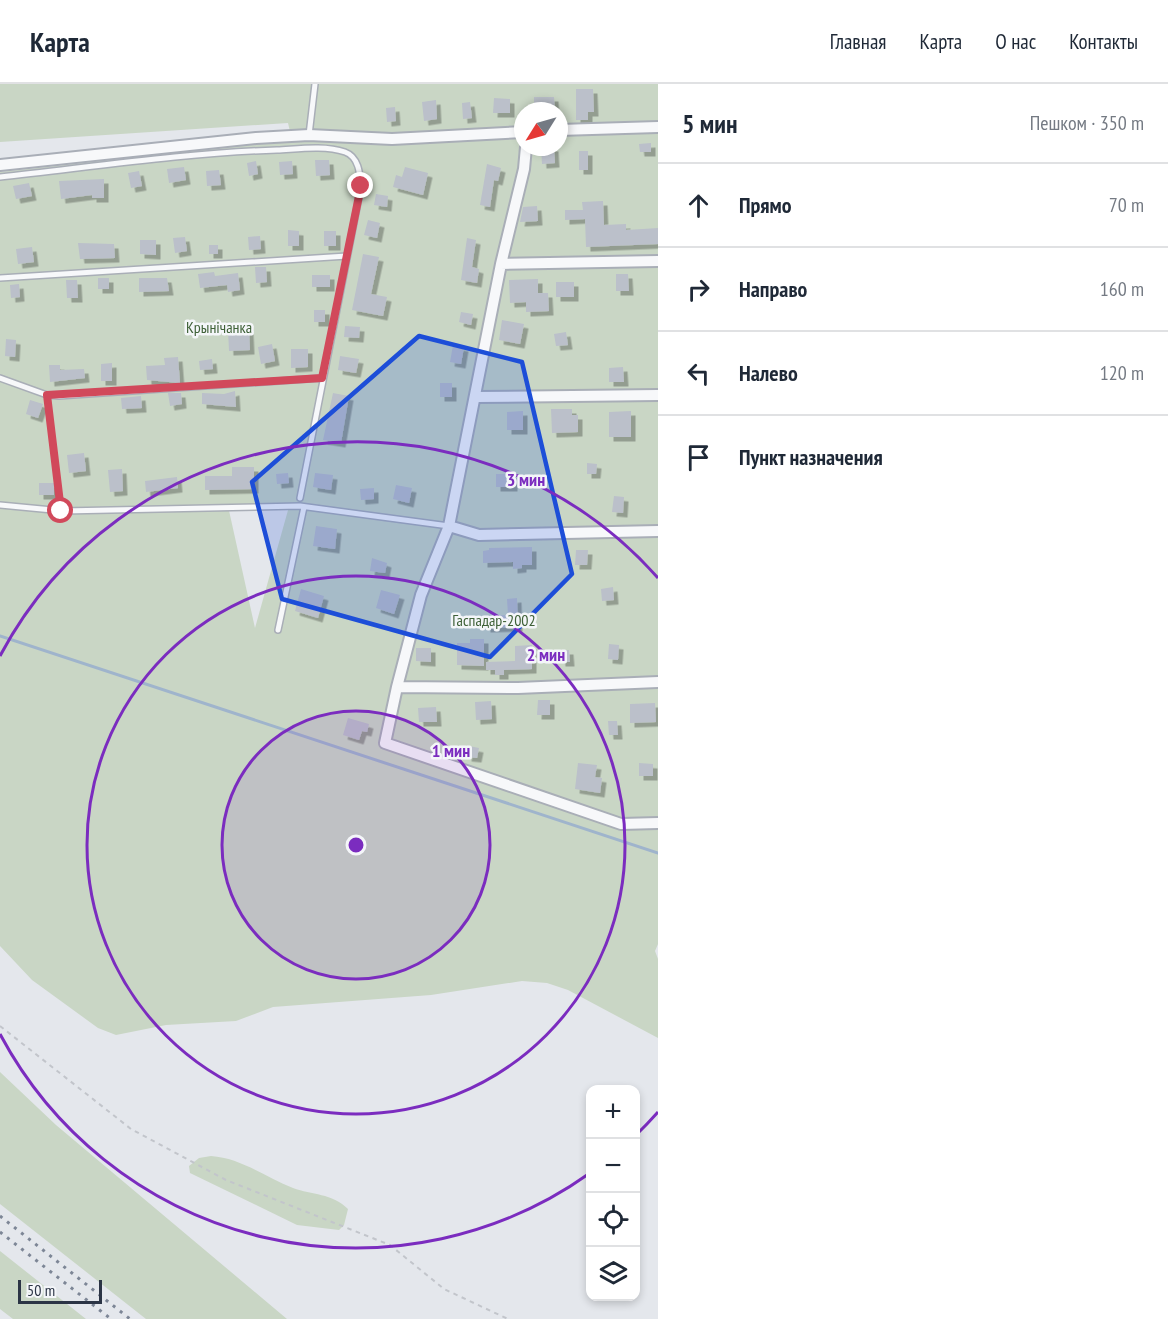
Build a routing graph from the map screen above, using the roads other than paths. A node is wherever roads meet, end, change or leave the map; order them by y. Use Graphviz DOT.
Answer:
graph roads {
  1 [pos="315,84"];
  2 [pos="658,127"];
  3 [pos="568,130"];
  4 [pos="514,132"];
  5 [pos="309,135"];
  6 [pos="525,156"];
  7 [pos="0,165"];
  8 [pos="0,177"];
  9 [pos="347,256"];
  10 [pos="658,261"];
  11 [pos="501,264"];
  12 [pos="0,278"];
  13 [pos="0,378"];
  14 [pos="322,378"];
  15 [pos="658,395"];
  16 [pos="476,397"];
  17 [pos="300,498"];
  18 [pos="0,505"];
  19 [pos="304,507"];
  20 [pos="449,526"];
  21 [pos="658,531"];
  22 [pos="278,630"];
  23 [pos="658,682"];
  24 [pos="397,687"];
  25 [pos="658,823"];
  1 -- 5 [label="lane"];
  2 -- 3 [label="street"];
  4 -- 5 [label="street"];
  5 -- 7 [label="street"];
  6 -- 11 [label="street"];
  8 -- 9 [label="lane"];
  9 -- 12 [label="lane"];
  9 -- 14 [label="lane"];
  10 -- 11 [label="street"];
  11 -- 16 [label="street"];
  13 -- 14 [label="lane"];
  14 -- 17 [label="lane"];
  15 -- 16 [label="street"];
  16 -- 20 [label="street"];
  18 -- 19 [label="lane"];
  19 -- 20 [label="lane"];
  19 -- 22 [label="lane"];
  20 -- 21 [label="street"];
  20 -- 24 [label="street"];
  23 -- 24 [label="street"];
  24 -- 25 [label="street"];
}
